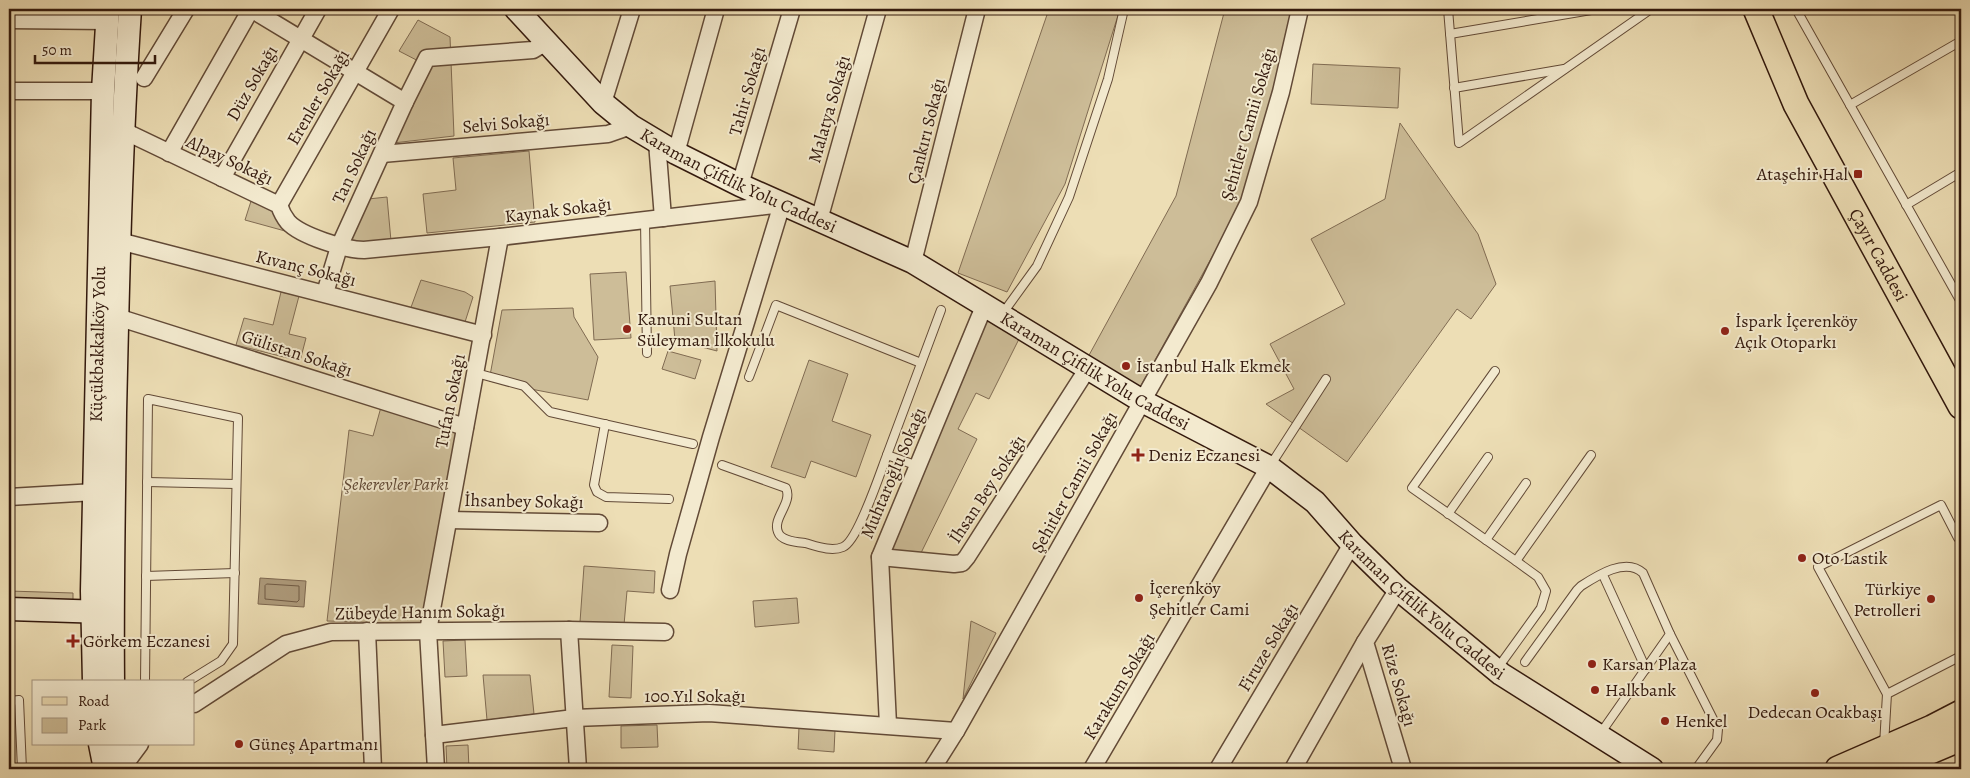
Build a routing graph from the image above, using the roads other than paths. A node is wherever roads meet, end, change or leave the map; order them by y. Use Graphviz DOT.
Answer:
graph roads {
  1 [pos="130,9"];
  2 [pos="186,9"];
  3 [pos="251,9"];
  4 [pos="318,9"];
  5 [pos="391,9"];
  6 [pos="516,9"];
  7 [pos="632,9"];
  8 [pos="716,9"];
  9 [pos="792,9"];
  10 [pos="878,9"];
  11 [pos="977,9"];
  12 [pos="1124,9"];
  13 [pos="1300,9"];
  14 [pos="1448,9"];
  15 [pos="1597,9"];
  16 [pos="1651,9"];
  17 [pos="1738,9"];
  18 [pos="1756,9"];
  19 [pos="1796,9"];
  20 [pos="107,15"];
  21 [pos="9,20"];
  22 [pos="1450,34"];
  23 [pos="301,39"];
  24 [pos="544,39"];
  25 [pos="1961,41"];
  26 [pos="1566,68"];
  27 [pos="356,72"];
  28 [pos="144,78"];
  29 [pos="1454,88"];
  30 [pos="9,91"];
  31 [pos="103,91"];
  32 [pos="405,102"];
  33 [pos="603,102"];
  34 [pos="1796,104"];
  35 [pos="1850,105"];
  36 [pos="631,126"];
  37 [pos="122,130"];
  38 [pos="657,142"];
  39 [pos="169,153"];
  40 [pos="676,153"];
  41 [pos="382,154"];
  42 [pos="1961,172"];
  43 [pos="222,178"];
  44 [pos="740,185"];
  45 [pos="782,204"];
  46 [pos="1906,204"];
  47 [pos="279,205"];
  48 [pos="663,218"];
  49 [pos="645,220"];
  50 [pos="819,220"];
  51 [pos="500,237"];
  52 [pos="119,241"];
  53 [pos="339,246"];
  54 [pos="913,262"];
  55 [pos="325,294"];
  56 [pos="1961,302"];
  57 [pos="941,310"];
  58 [pos="994,310"];
  59 [pos="117,317"];
  60 [pos="483,335"];
  61 [pos="647,352"];
  62 [pos="921,363"];
  63 [pos="1088,368"];
  64 [pos="1495,371"];
  65 [pos="476,373"];
  66 [pos="749,377"];
  67 [pos="1326,379"];
  68 [pos="1142,401"];
  69 [pos="1961,406"];
  70 [pos="605,424"];
  71 [pos="465,427"];
  72 [pos="693,444"];
  73 [pos="887,455"];
  74 [pos="1591,455"];
  75 [pos="1488,456"];
  76 [pos="722,465"];
  77 [pos="918,466"];
  78 [pos="1269,468"];
  79 [pos="147,482"];
  80 [pos="1526,483"];
  81 [pos="236,484"];
  82 [pos="95,492"];
  83 [pos="9,497"];
  84 [pos="669,499"];
  85 [pos="1448,514"];
  86 [pos="449,520"];
  87 [pos="599,523"];
  88 [pos="1960,539"];
  89 [pos="1486,540"];
  90 [pos="1352,544"];
  91 [pos="880,557"];
  92 [pos="1516,561"];
  93 [pos="235,573"];
  94 [pos="1603,575"];
  95 [pos="146,576"];
  96 [pos="1398,589"];
  97 [pos="670,590"];
  98 [pos="9,609"];
  99 [pos="102,612"];
  100 [pos="569,630"];
  101 [pos="367,631"];
  102 [pos="428,631"];
  103 [pos="666,632"];
  104 [pos="1670,634"];
  105 [pos="1365,642"];
  106 [pos="1961,656"];
  107 [pos="1525,662"];
  108 [pos="1496,670"];
  109 [pos="1646,670"];
  110 [pos="94,680"];
  111 [pos="113,680"];
  112 [pos="145,680"];
  113 [pos="189,680"];
  114 [pos="1887,694"];
  115 [pos="9,701"];
  116 [pos="195,703"];
  117 [pos="1961,713"];
  118 [pos="574,718"];
  119 [pos="888,725"];
  120 [pos="956,731"];
  121 [pos="434,735"];
  122 [pos="1599,736"];
  123 [pos="1961,738"];
  124 [pos="101,746"];
  125 [pos="118,746"];
  126 [pos="138,746"];
  127 [pos="1886,759"];
  128 [pos="22,769"];
  129 [pos="117,769"];
  130 [pos="373,769"];
  131 [pos="436,769"];
  132 [pos="578,769"];
  133 [pos="932,769"];
  134 [pos="1092,769"];
  135 [pos="1218,769"];
  136 [pos="1293,769"];
  137 [pos="1403,769"];
  138 [pos="1652,769"];
  139 [pos="1696,769"];
  140 [pos="1838,769"];
  1 -- 37 [label="street, Küçükbakkalköy Yolu"];
  2 -- 28 [label="street"];
  3 -- 23 [label="street"];
  3 -- 39 [label="street"];
  4 -- 23 [label="street, Düz Sokağı"];
  5 -- 27 [label="street, Erenler Sokağı"];
  6 -- 24 [label="street, Karaman Çiftlik Yolu Caddesi"];
  7 -- 33 [label="street"];
  8 -- 40 [label="street"];
  9 -- 44 [label="street, Tahir Sokağı"];
  10 -- 50 [label="street, Malatya Sokağı"];
  11 -- 54 [label="street, Çankırı Sokağı"];
  12 -- 58 [label="lane"];
  13 -- 68 [label="street, Şehitler Camii Sokağı"];
  14 -- 22 [label="lane"];
  15 -- 22 [label="lane"];
  16 -- 26 [label="lane"];
  17 -- 34 [label="main road, Çayır Caddesi"];
  18 -- 34 [label="main road, Çayır Caddesi"];
  19 -- 35 [label="lane"];
  20 -- 21 [label="street"];
  20 -- 31 [label="street, Küçükbakkalköy Yolu"];
  22 -- 29 [label="lane"];
  23 -- 27 [label="street"];
  23 -- 43 [label="street, Düz Sokağı"];
  24 -- 32 [label="street, Tan Sokağı"];
  24 -- 33 [label="street, Karaman Çiftlik Yolu Caddesi"];
  25 -- 35 [label="lane"];
  26 -- 29 [label="lane"];
  26 -- 29 [label="lane"];
  27 -- 32 [label="street"];
  27 -- 47 [label="street, Erenler Sokağı"];
  30 -- 31 [label="street"];
  31 -- 82 [label="street, Küçükbakkalköy Yolu"];
  32 -- 41 [label="street, Tan Sokağı"];
  33 -- 36 [label="street, Karaman Çiftlik Yolu Caddesi"];
  34 -- 69 [label="main road, Çayır Caddesi"];
  35 -- 46 [label="lane"];
  36 -- 38 [label="street, Karaman Çiftlik Yolu Caddesi"];
  36 -- 41 [label="street, Selvi Sokağı"];
  37 -- 39 [label="street, Alpay Sokağı"];
  37 -- 52 [label="street, Küçükbakkalköy Yolu"];
  38 -- 40 [label="street, Karaman Çiftlik Yolu Caddesi"];
  38 -- 48 [label="street"];
  39 -- 43 [label="street, Alpay Sokağı"];
  40 -- 44 [label="street, Karaman Çiftlik Yolu Caddesi"];
  41 -- 53 [label="street, Tan Sokağı"];
  42 -- 46 [label="lane"];
  43 -- 47 [label="street, Alpay Sokağı"];
  44 -- 45 [label="street, Karaman Çiftlik Yolu Caddesi"];
  45 -- 48 [label="street, Kaynak Sokağı"];
  45 -- 50 [label="street, Karaman Çiftlik Yolu Caddesi"];
  45 -- 97 [label="street"];
  46 -- 56 [label="lane"];
  47 -- 53 [label="street, Alpay Sokağı"];
  48 -- 49 [label="street, Kaynak Sokağı"];
  49 -- 51 [label="street, Kaynak Sokağı"];
  49 -- 61 [label="lane"];
  50 -- 54 [label="street, Karaman Çiftlik Yolu Caddesi"];
  51 -- 53 [label="street, Kaynak Sokağı"];
  51 -- 60 [label="street, Tufan Sokağı"];
  52 -- 55 [label="street, Kıvanç Sokağı"];
  52 -- 59 [label="street, Küçükbakkalköy Yolu"];
  53 -- 55 [label="street, Tan Sokağı"];
  54 -- 58 [label="street, Karaman Çiftlik Yolu Caddesi"];
  55 -- 60 [label="street, Kıvanç Sokağı"];
  57 -- 62 [label="lane"];
  58 -- 63 [label="street, Karaman Çiftlik Yolu Caddesi"];
  58 -- 77 [label="street, Muhtaroğlu Sokağı"];
  59 -- 71 [label="street, Gülistan Sokağı"];
  59 -- 99 [label="street, Küçükbakkalköy Yolu"];
  60 -- 65 [label="street, Tufan Sokağı"];
  62 -- 66 [label="lane"];
  62 -- 73 [label="lane"];
  63 -- 68 [label="street, Karaman Çiftlik Yolu Caddesi"];
  63 -- 91 [label="street, İhsan Bey Sokağı"];
  64 -- 85 [label="lane"];
  65 -- 70 [label="lane"];
  65 -- 71 [label="street, Tufan Sokağı"];
  67 -- 78 [label="lane"];
  68 -- 78 [label="street, Karaman Çiftlik Yolu Caddesi"];
  68 -- 120 [label="street, Şehitler Camii Sokağı"];
  70 -- 72 [label="lane"];
  70 -- 84 [label="lane"];
  71 -- 86 [label="street, Tufan Sokağı"];
  73 -- 76 [label="lane"];
  73 -- 77 [label="lane"];
  74 -- 92 [label="lane"];
  75 -- 85 [label="lane"];
  77 -- 91 [label="street, Muhtaroğlu Sokağı"];
  78 -- 90 [label="street, Karaman Çiftlik Yolu Caddesi"];
  78 -- 134 [label="street, Karakum Sokağı"];
  79 -- 81 [label="lane"];
  79 -- 81 [label="lane"];
  79 -- 95 [label="lane"];
  80 -- 89 [label="lane"];
  81 -- 93 [label="lane"];
  82 -- 83 [label="street"];
  82 -- 99 [label="street, Küçükbakkalköy Yolu"];
  85 -- 89 [label="lane"];
  86 -- 87 [label="street, İhsanbey Sokağı"];
  86 -- 102 [label="street, Tufan Sokağı"];
  88 -- 114 [label="lane"];
  89 -- 92 [label="lane"];
  90 -- 96 [label="street, Karaman Çiftlik Yolu Caddesi"];
  90 -- 135 [label="street, Firuze Sokağı"];
  91 -- 119 [label="street, Muhtaroğlu Sokağı"];
  92 -- 108 [label="lane"];
  93 -- 95 [label="lane"];
  93 -- 113 [label="lane"];
  94 -- 104 [label="lane"];
  94 -- 107 [label="lane"];
  94 -- 109 [label="lane"];
  95 -- 112 [label="lane"];
  96 -- 105 [label="street, Rize Sokağı"];
  96 -- 108 [label="street, Karaman Çiftlik Yolu Caddesi"];
  98 -- 99 [label="street"];
  99 -- 110 [label="street, Küçükbakkalköy Yolu"];
  99 -- 111 [label="street"];
  100 -- 102 [label="street, Zübeyde Hanım Sokağı"];
  100 -- 103 [label="street, Zübeyde Hanım Sokağı"];
  100 -- 118 [label="street"];
  101 -- 102 [label="street, Zübeyde Hanım Sokağı"];
  101 -- 116 [label="street, Zübeyde Hanım Sokağı"];
  101 -- 130 [label="street"];
  102 -- 121 [label="street, Tufan Sokağı"];
  104 -- 109 [label="lane"];
  104 -- 139 [label="lane"];
  105 -- 136 [label="street"];
  105 -- 137 [label="street, Rize Sokağı"];
  106 -- 114 [label="lane"];
  108 -- 122 [label="street, Karaman Çiftlik Yolu Caddesi"];
  109 -- 122 [label="lane"];
  114 -- 127 [label="lane"];
  115 -- 128 [label="lane"];
  117 -- 127 [label="main road"];
  118 -- 119 [label="street, 100.Yıl Sokağı"];
  118 -- 121 [label="street, 100.Yıl Sokağı"];
  118 -- 132 [label="street"];
  119 -- 120 [label="street, 100.Yıl Sokağı"];
  120 -- 133 [label="street, Şehitler Camii Sokağı"];
  121 -- 131 [label="street, Tufan Sokağı"];
  122 -- 138 [label="street, Karaman Çiftlik Yolu Caddesi"];
  123 -- 127 [label="main road"];
  124 -- 129 [label="street"];
  125 -- 129 [label="street"];
  126 -- 129 [label="street"];
  127 -- 140 [label="main road"];
}
